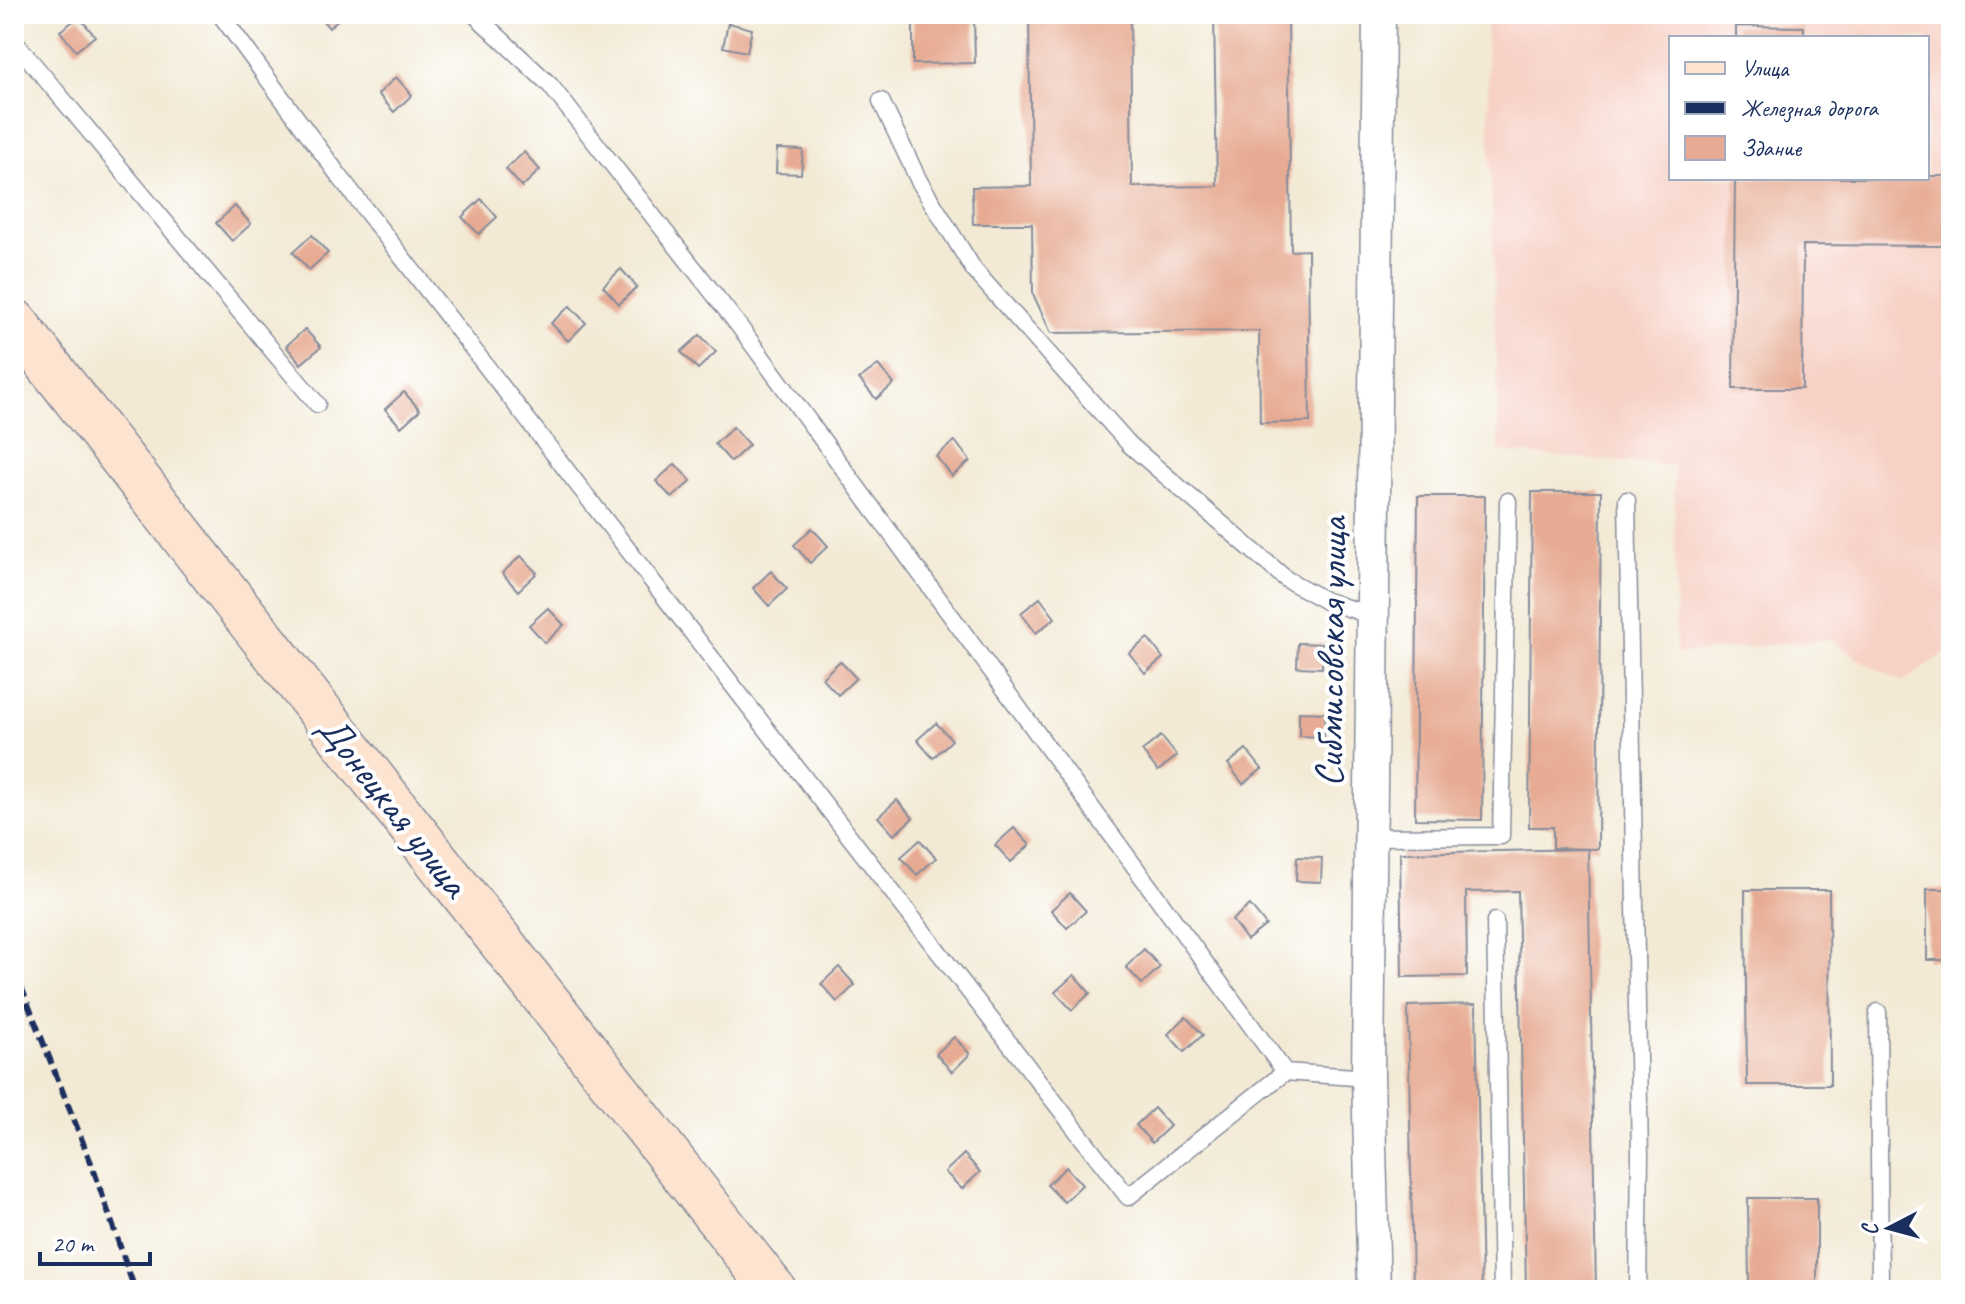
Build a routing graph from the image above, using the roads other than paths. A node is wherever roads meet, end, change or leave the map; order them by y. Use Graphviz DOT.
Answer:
graph roads {
  1 [pos="220,14"];
  2 [pos="474,14"];
  3 [pos="1379,14"];
  4 [pos="14,41"];
  5 [pos="881,101"];
  6 [pos="14,321"];
  7 [pos="317,404"];
  8 [pos="1627,500"];
  9 [pos="1508,501"];
  10 [pos="1373,616"];
  11 [pos="1370,837"];
  12 [pos="1495,921"];
  13 [pos="1878,1012"];
  14 [pos="1285,1072"];
  15 [pos="1368,1078"];
  16 [pos="774,1290"];
  17 [pos="1374,1290"];
  18 [pos="1502,1290"];
  19 [pos="1638,1290"];
  20 [pos="1880,1290"];
  1 -- 14 [label="lane"];
  2 -- 14 [label="lane"];
  3 -- 10 [label="street, Сибмисовская улица"];
  4 -- 7 [label="lane"];
  5 -- 10 [label="lane"];
  6 -- 16 [label="main road, Донецкая улица"];
  8 -- 19 [label="lane"];
  9 -- 11 [label="lane"];
  10 -- 11 [label="street, Сибмисовская улица"];
  11 -- 15 [label="street, Сибмисовская улица"];
  12 -- 18 [label="lane"];
  13 -- 20 [label="lane"];
  14 -- 15 [label="lane"];
  15 -- 17 [label="street, Сибмисовская улица"];
}
